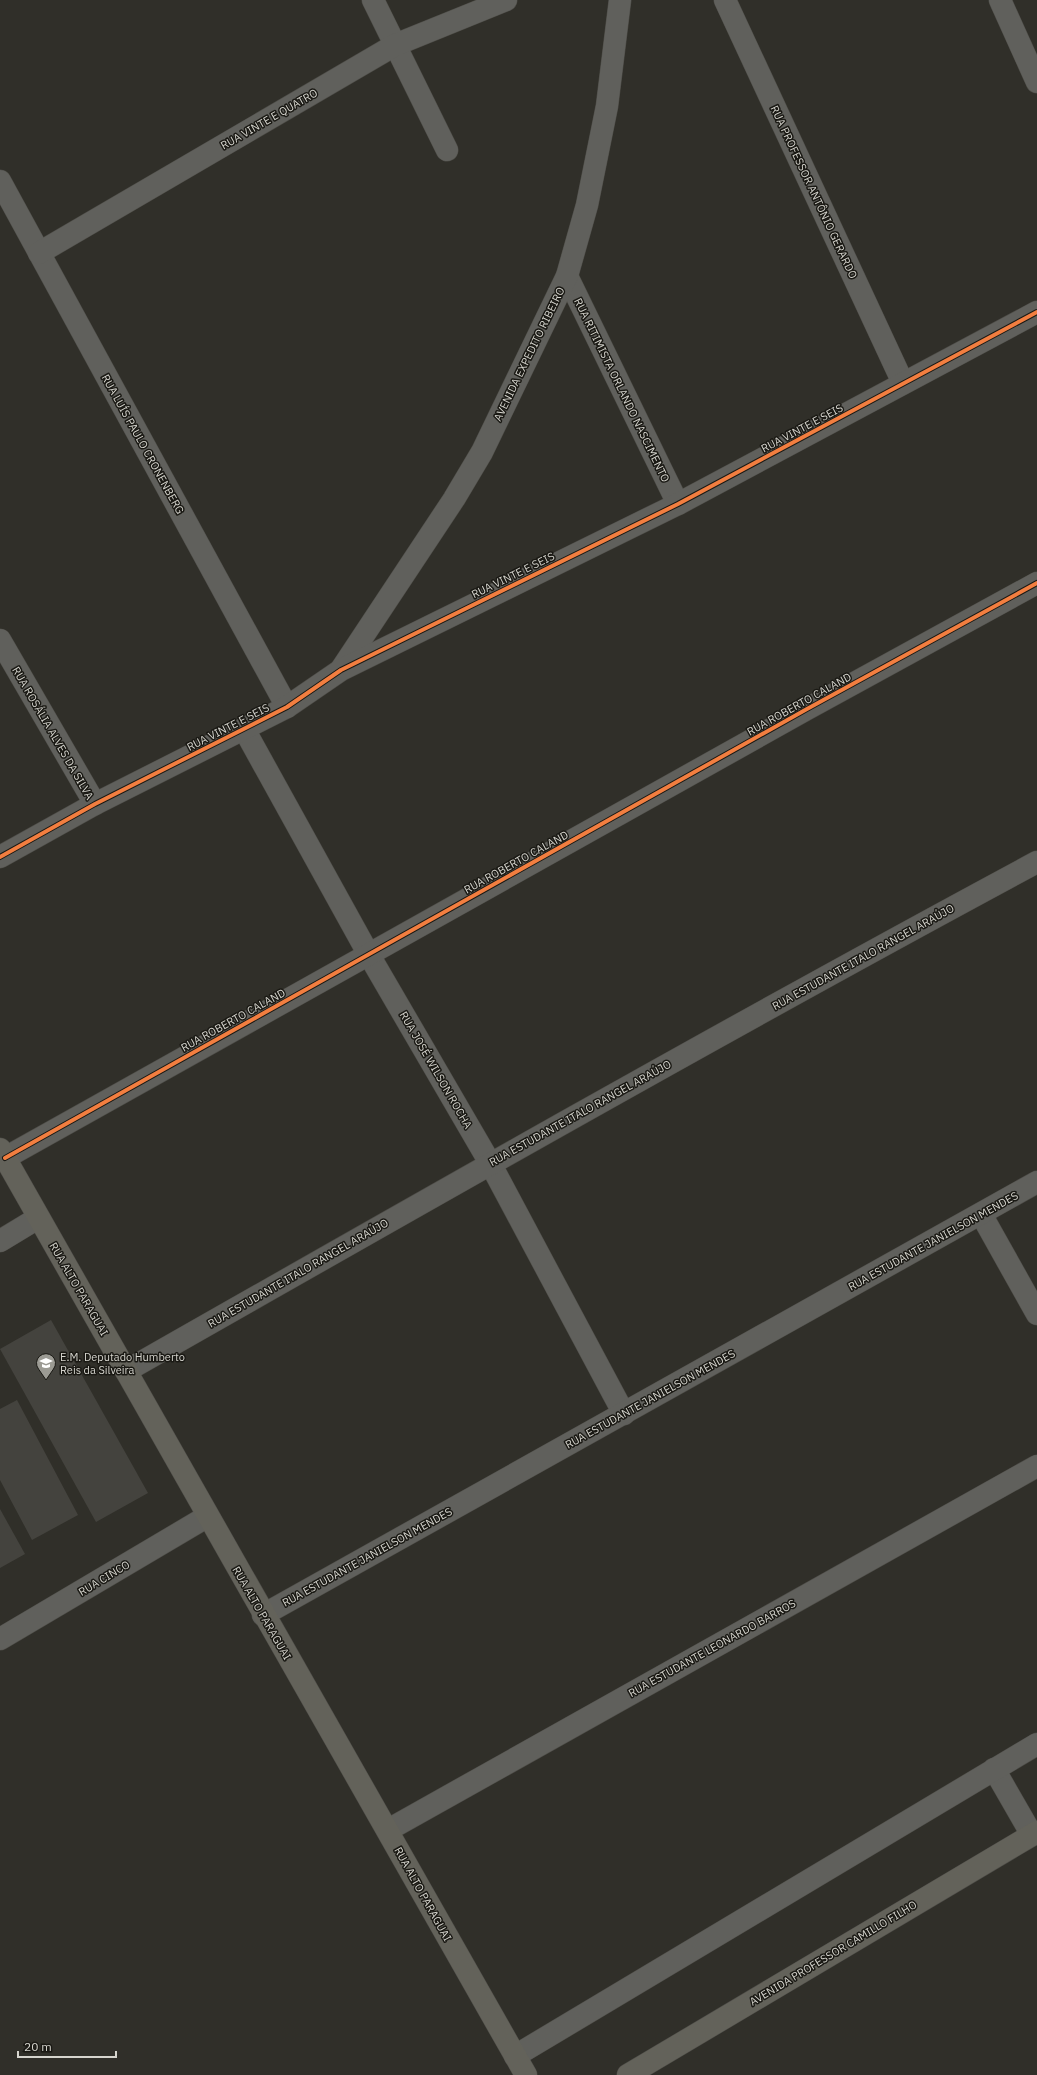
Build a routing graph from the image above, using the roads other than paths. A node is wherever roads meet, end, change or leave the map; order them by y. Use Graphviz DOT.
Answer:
graph roads {
  1 [pos="373,0"];
  2 [pos="506,0"];
  3 [pos="620,0"];
  4 [pos="725,0"];
  5 [pos="1000,0"];
  6 [pos="394,45"];
  7 [pos="1037,82"];
  8 [pos="447,150"];
  9 [pos="0,181"];
  10 [pos="39,253"];
  11 [pos="567,276"];
  12 [pos="1037,312"];
  13 [pos="904,384"];
  14 [pos="678,504"];
  15 [pos="1037,583"];
  16 [pos="0,640"];
  17 [pos="341,670"];
  18 [pos="287,707"];
  19 [pos="244,729"];
  20 [pos="94,804"];
  21 [pos="0,857"];
  22 [pos="1037,862"];
  23 [pos="369,955"];
  24 [pos="2,1154"];
  25 [pos="490,1163"];
  26 [pos="1037,1182"];
  27 [pos="981,1214"];
  28 [pos="38,1218"];
  29 [pos="0,1241"];
  30 [pos="1037,1314"];
  31 [pos="126,1371"];
  32 [pos="624,1414"];
  33 [pos="1037,1466"];
  34 [pos="208,1516"];
  35 [pos="263,1615"];
  36 [pos="0,1639"];
  37 [pos="1037,1744"];
  38 [pos="994,1769"];
  39 [pos="388,1830"];
  40 [pos="1034,1833"];
  41 [pos="515,2056"];
  42 [pos="526,2075"];
  43 [pos="628,2075"];
  1 -- 6 [label="street"];
  2 -- 6 [label="street, RUA VINTE E QUATRO"];
  3 -- 11 [label="street, AVENIDA EXPEDITO RIBEIRO"];
  4 -- 13 [label="street, RUA PROFESSOR ANTÔNIO GERARDO"];
  5 -- 7 [label="street"];
  6 -- 8 [label="street"];
  6 -- 10 [label="street, RUA VINTE E QUATRO"];
  9 -- 10 [label="street, RUA LUÍS PAULO CRONENBERG"];
  10 -- 18 [label="street, RUA LUÍS PAULO CRONENBERG"];
  11 -- 14 [label="street, RUA RITIMISTA ORLANDO NASCIMENTO"];
  11 -- 17 [label="street, AVENIDA EXPEDITO RIBEIRO"];
  12 -- 13 [label="street, RUA VINTE E SEIS"];
  13 -- 14 [label="street, RUA VINTE E SEIS"];
  14 -- 17 [label="street, RUA VINTE E SEIS"];
  15 -- 23 [label="street, RUA ROBERTO CALAND"];
  16 -- 20 [label="street, RUA ROSÁLIA ALVES DA SILVA"];
  17 -- 18 [label="street, RUA VINTE E SEIS"];
  18 -- 19 [label="street, RUA VINTE E SEIS"];
  19 -- 20 [label="street, RUA VINTE E SEIS"];
  19 -- 23 [label="street, RUA JOSÉ WILSON ROCHA"];
  20 -- 21 [label="street, RUA VINTE E SEIS"];
  22 -- 25 [label="street, RUA ESTUDANTE ITALO RANGEL ARAÚJO"];
  23 -- 24 [label="street, RUA ROBERTO CALAND"];
  23 -- 25 [label="street, RUA JOSÉ WILSON ROCHA"];
  24 -- 28 [label="street, RUA ALTO PARAGUAI"];
  25 -- 31 [label="street, RUA ESTUDANTE ITALO RANGEL ARAÚJO"];
  25 -- 32 [label="street, RUA JOSÉ WILSON ROCHA"];
  26 -- 27 [label="street, RUA ESTUDANTE JANIELSON MENDES"];
  27 -- 30 [label="street"];
  27 -- 32 [label="street, RUA ESTUDANTE JANIELSON MENDES"];
  28 -- 29 [label="street"];
  28 -- 31 [label="street, RUA ALTO PARAGUAI"];
  31 -- 34 [label="street, RUA ALTO PARAGUAI"];
  32 -- 35 [label="street, RUA ESTUDANTE JANIELSON MENDES"];
  33 -- 39 [label="street, RUA ESTUDANTE LEONARDO BARROS"];
  34 -- 35 [label="street, RUA ALTO PARAGUAI"];
  34 -- 36 [label="street, RUA CINCO"];
  35 -- 39 [label="street, RUA ALTO PARAGUAI"];
  37 -- 38 [label="street"];
  38 -- 40 [label="street"];
  38 -- 41 [label="street"];
  39 -- 41 [label="street, RUA ALTO PARAGUAI"];
  40 -- 43 [label="street, AVENIDA PROFESSOR CAMILLO FILHO"];
  41 -- 42 [label="street, RUA ALTO PARAGUAI"];
}
